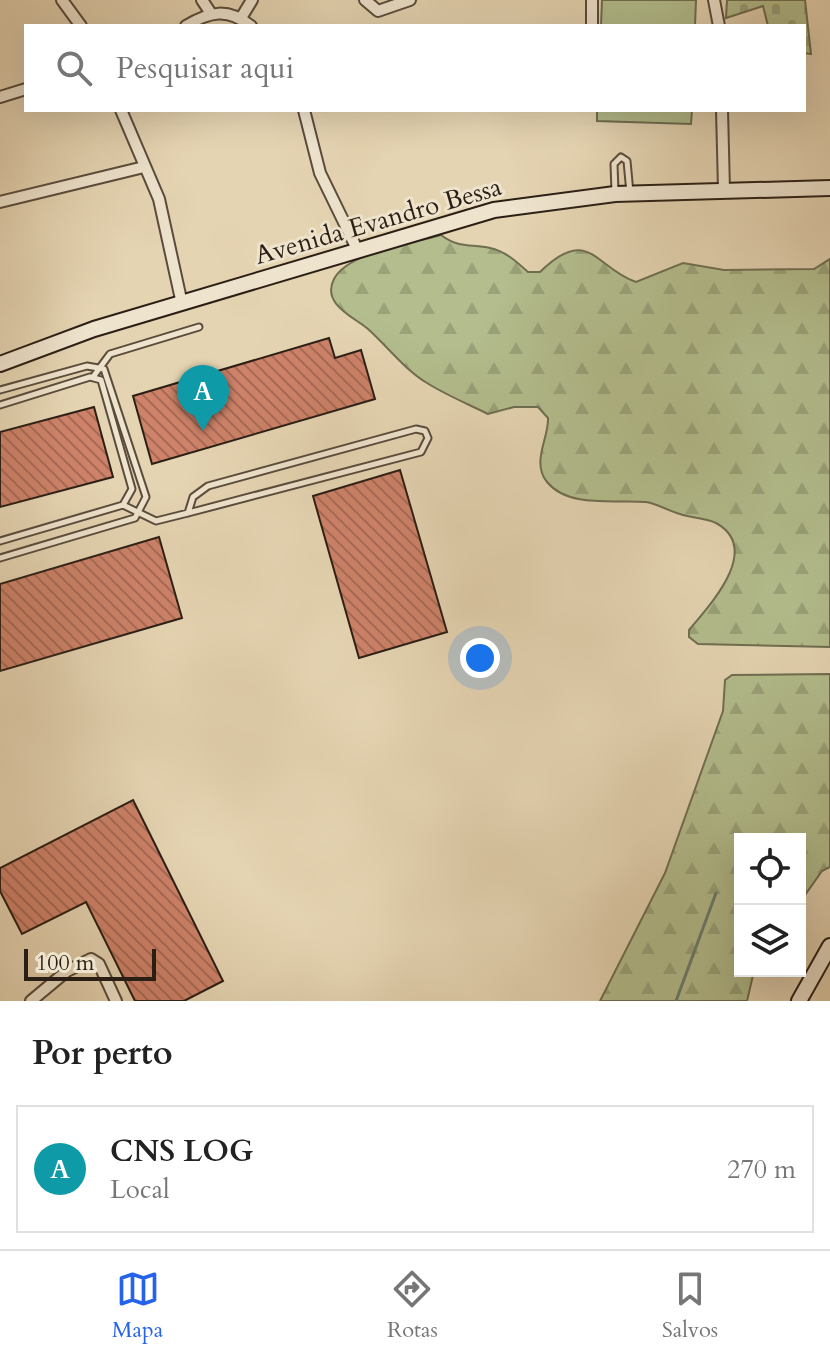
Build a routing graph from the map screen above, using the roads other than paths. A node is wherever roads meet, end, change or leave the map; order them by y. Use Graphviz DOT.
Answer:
graph roads {
  1 [pos="62,0"];
  2 [pos="202,0"];
  3 [pos="252,0"];
  4 [pos="365,0"];
  5 [pos="410,0"];
  6 [pos="592,0"];
  7 [pos="714,0"];
  8 [pos="210,12"];
  9 [pos="241,18"];
  10 [pos="80,24"];
  11 [pos="189,24"];
  12 [pos="248,24"];
  13 [pos="592,24"];
  14 [pos="719,24"];
  15 [pos="24,90"];
  16 [pos="0,97"];
  17 [pos="122,112"];
  18 [pos="305,112"];
  19 [pos="722,112"];
  20 [pos="144,167"];
  21 [pos="830,188"];
  22 [pos="724,190"];
  23 [pos="622,194"];
  24 [pos="0,202"];
  25 [pos="357,249"];
  26 [pos="182,304"];
  27 [pos="199,327"];
  28 [pos="0,364"];
  29 [pos="99,366"];
  30 [pos="93,377"];
  31 [pos="0,390"];
  32 [pos="0,405"];
  33 [pos="123,505"];
  34 [pos="188,513"];
  35 [pos="139,514"];
  36 [pos="0,541"];
  37 [pos="0,558"];
  38 [pos="830,946"];
  39 [pos="31,1001"];
  40 [pos="116,1001"];
  41 [pos="799,1001"];
  1 -- 10 [label="street"];
  2 -- 8 [label="street"];
  3 -- 9 [label="street"];
  4 -- 5 [label="street"];
  6 -- 13 [label="street"];
  7 -- 14 [label="street"];
  8 -- 9 [label="street"];
  8 -- 11 [label="street"];
  9 -- 12 [label="street"];
  15 -- 16 [label="street"];
  17 -- 20 [label="street"];
  18 -- 25 [label="street"];
  19 -- 22 [label="street"];
  20 -- 24 [label="street"];
  20 -- 26 [label="street"];
  21 -- 22 [label="main road, Avenida Evandro Bessa"];
  22 -- 23 [label="main road, Avenida Evandro Bessa"];
  23 -- 23 [label="lane"];
  23 -- 25 [label="main road, Avenida Evandro Bessa"];
  25 -- 26 [label="main road, Avenida Evandro Bessa"];
  26 -- 28 [label="main road, Avenida Evandro Bessa"];
  27 -- 29 [label="lane"];
  29 -- 30 [label="lane"];
  29 -- 31 [label="lane"];
  29 -- 35 [label="lane"];
  30 -- 32 [label="lane"];
  30 -- 33 [label="lane"];
  33 -- 35 [label="lane"];
  33 -- 36 [label="lane"];
  34 -- 34 [label="lane"];
  34 -- 35 [label="lane"];
  35 -- 37 [label="lane"];
  38 -- 41 [label="main road"];
  39 -- 40 [label="street"];
}
